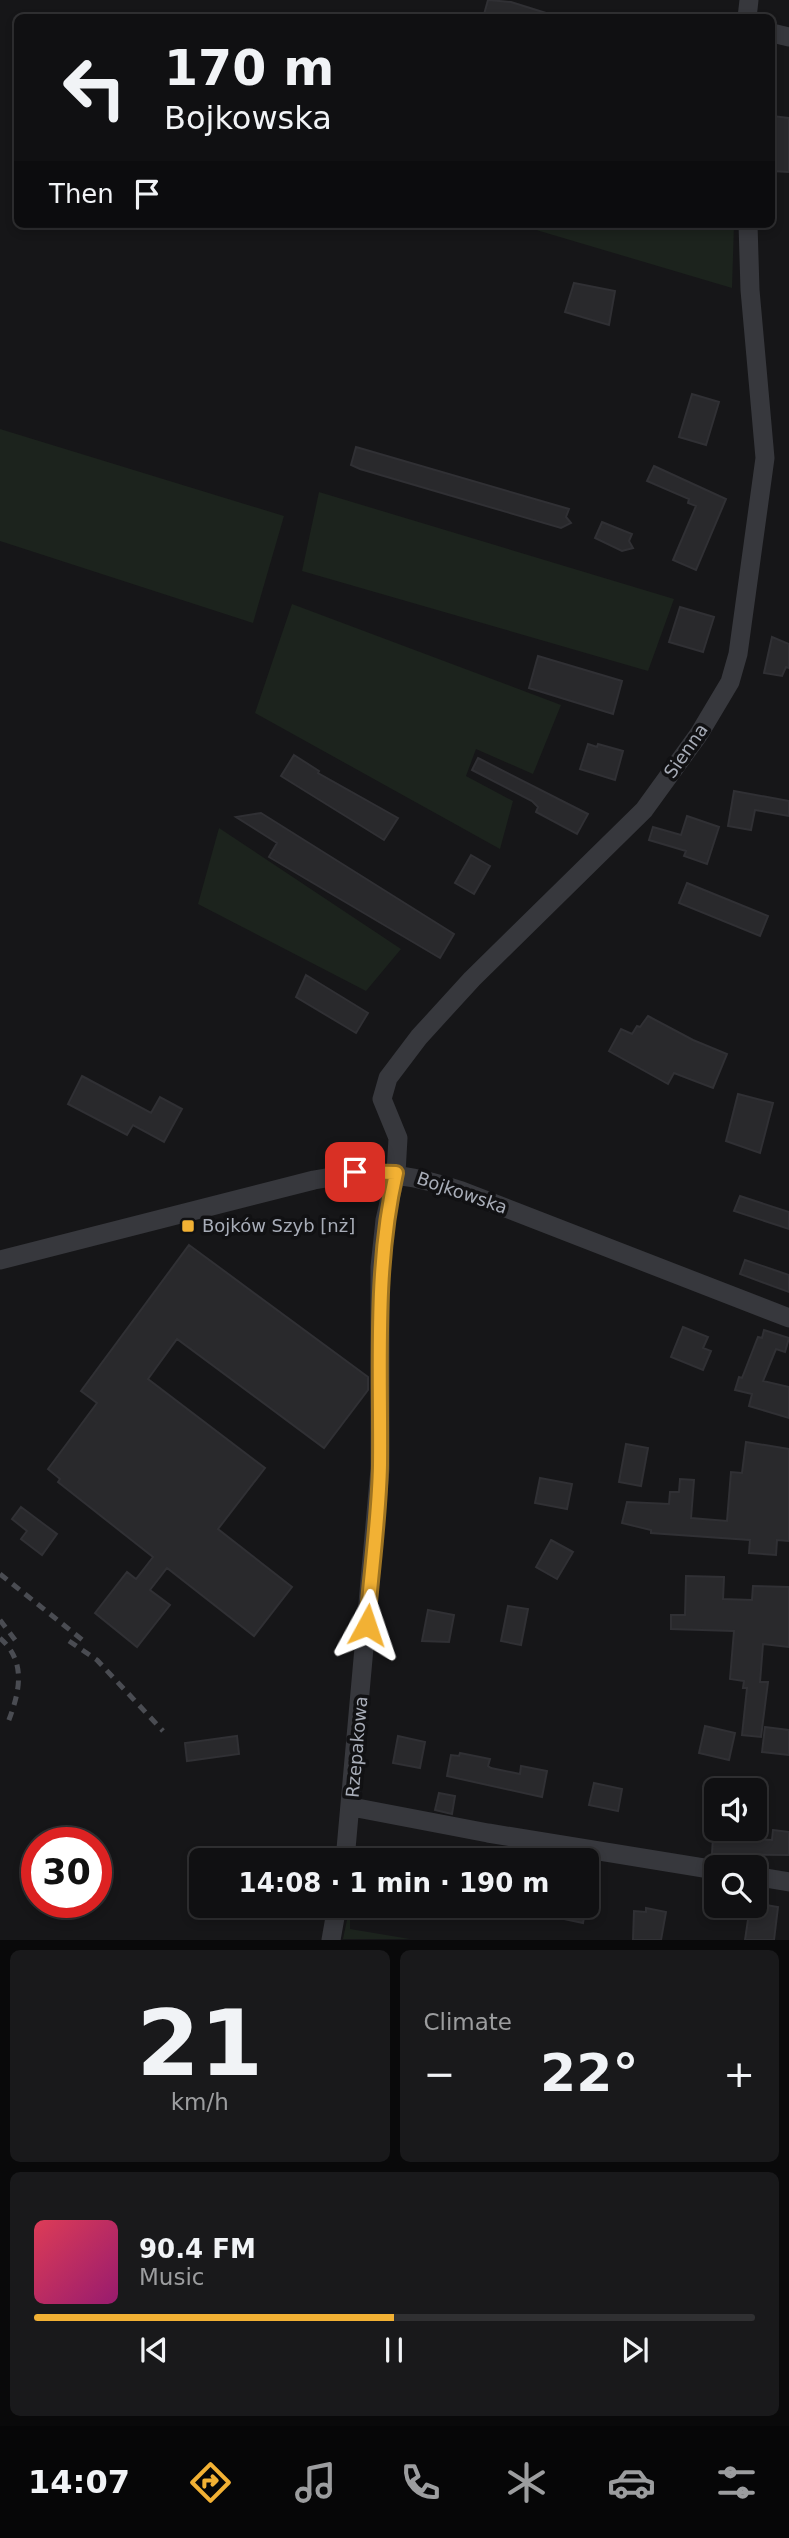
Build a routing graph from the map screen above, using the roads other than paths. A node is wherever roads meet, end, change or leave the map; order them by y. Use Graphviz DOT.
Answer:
graph roads {
  1 [pos="748,228"];
  2 [pos="396,1173"];
  3 [pos="0,1260"];
  4 [pos="789,1318"];
  5 [pos="352,1807"];
  6 [pos="347,1848"];
  7 [pos="704,1868"];
  8 [pos="767,1878"];
  9 [pos="789,1882"];
  10 [pos="335,1918"];
  11 [pos="331,1940"];
  1 -- 2 [label="street, Sienna"];
  2 -- 3 [label="street, Bojkowska"];
  2 -- 4 [label="street, Bojkowska"];
  2 -- 5 [label="street, Rzepakowa"];
  5 -- 6 [label="street, Rzepakowa"];
  5 -- 7 [label="street"];
  8 -- 9 [label="street"];
  10 -- 11 [label="street"];
}
